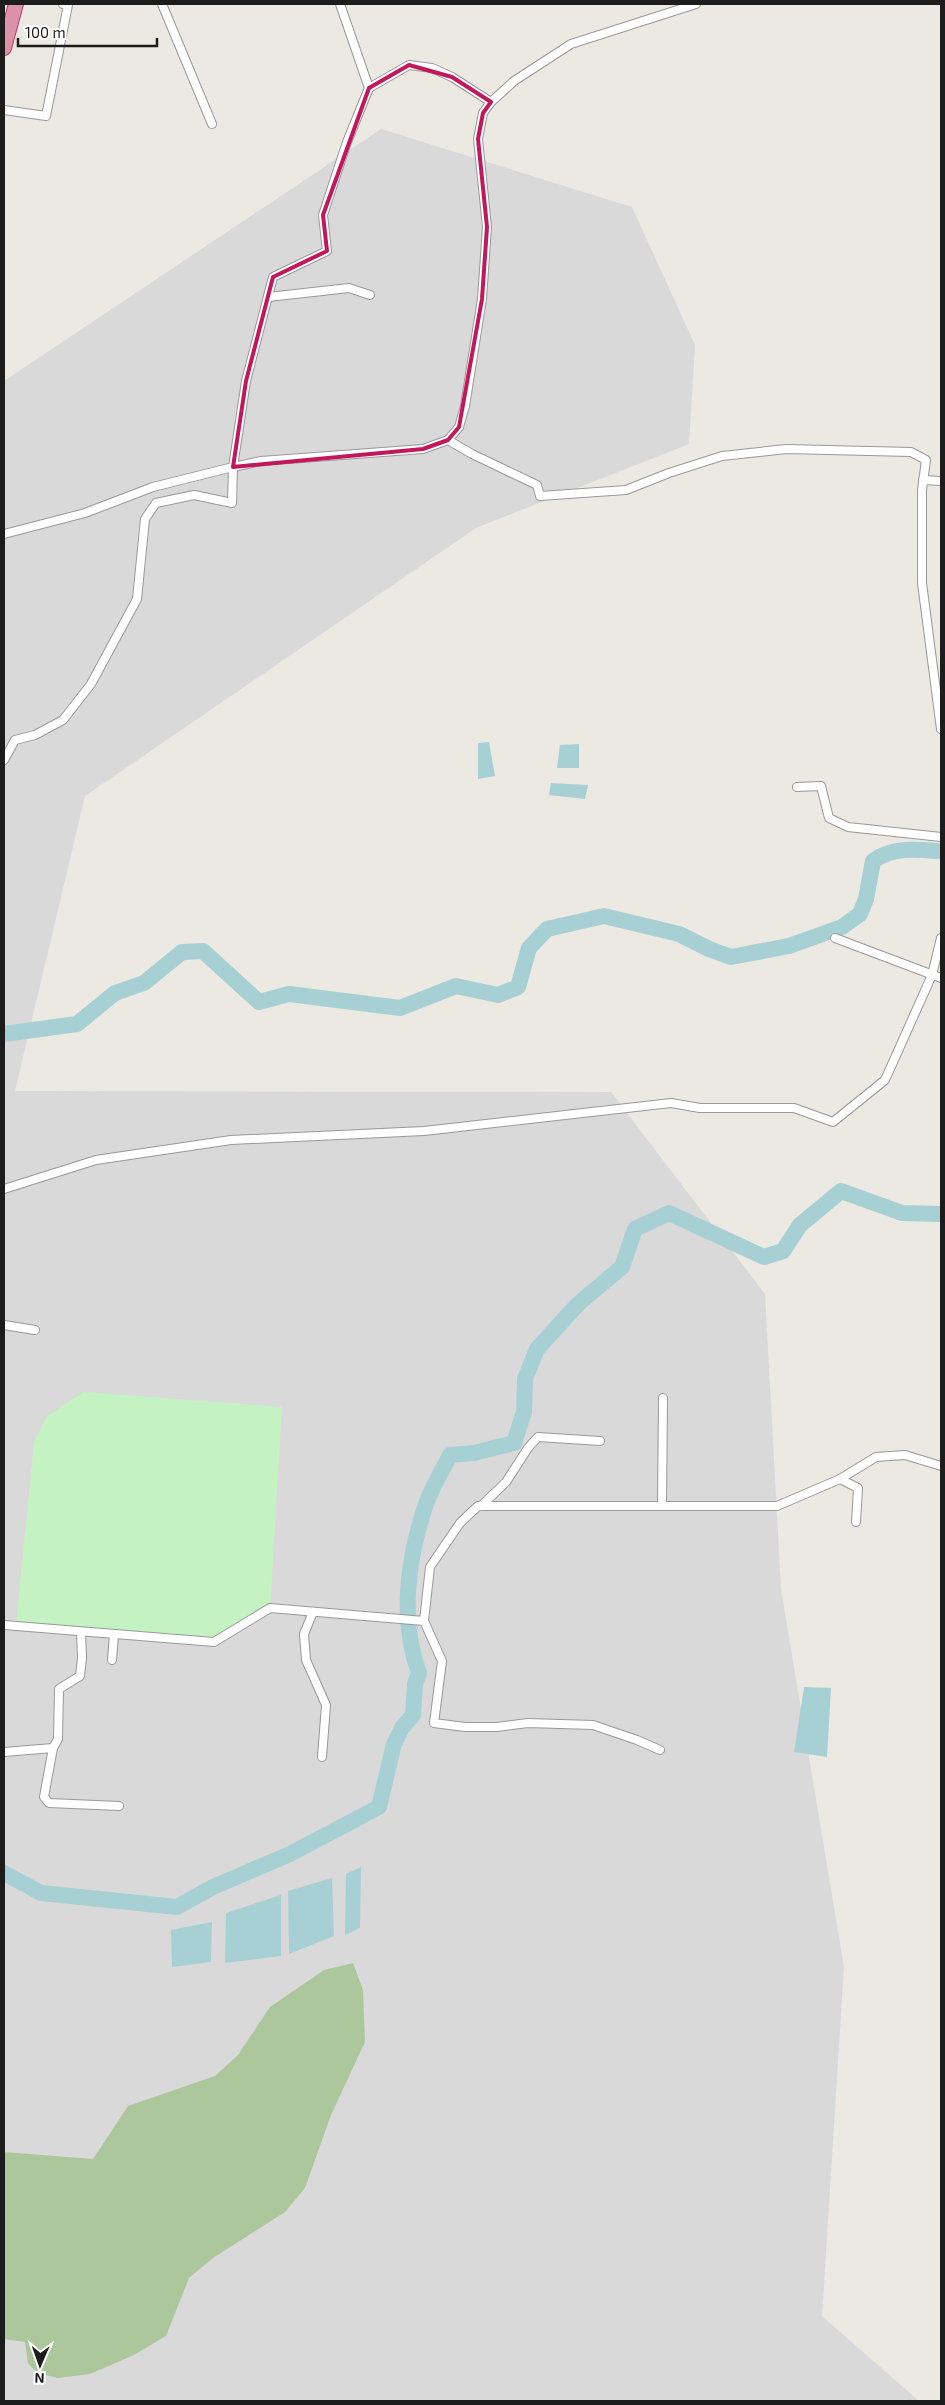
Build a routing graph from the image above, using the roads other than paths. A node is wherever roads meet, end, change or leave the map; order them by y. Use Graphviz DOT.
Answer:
graph roads {
  1 [pos="16,4"];
  2 [pos="63,4"];
  3 [pos="162,4"];
  4 [pos="340,4"];
  5 [pos="696,4"];
  6 [pos="4,48"];
  7 [pos="369,88"];
  8 [pos="491,102"];
  9 [pos="4,110"];
  10 [pos="212,124"];
  11 [pos="370,295"];
  12 [pos="268,297"];
  13 [pos="448,440"];
  14 [pos="233,467"];
  15 [pos="923,480"];
  16 [pos="941,481"];
  17 [pos="4,534"];
  18 [pos="941,730"];
  19 [pos="4,760"];
  20 [pos="797,787"];
  21 [pos="941,837"];
  22 [pos="836,938"];
  23 [pos="941,938"];
  24 [pos="932,975"];
  25 [pos="941,978"];
  26 [pos="4,1189"];
  27 [pos="4,1325"];
  28 [pos="34,1330"];
  29 [pos="663,1398"];
  30 [pos="600,1441"];
  31 [pos="941,1466"];
  32 [pos="840,1479"];
  33 [pos="481,1506"];
  34 [pos="662,1506"];
  35 [pos="856,1522"];
  36 [pos="313,1612"];
  37 [pos="424,1621"];
  38 [pos="4,1625"];
  39 [pos="81,1632"];
  40 [pos="114,1634"];
  41 [pos="112,1660"];
  42 [pos="53,1748"];
  43 [pos="660,1750"];
  44 [pos="4,1752"];
  45 [pos="322,1757"];
  46 [pos="119,1806"];
  1 -- 6 [label="highway"];
  2 -- 9 [label="street"];
  3 -- 10 [label="street"];
  4 -- 7 [label="street"];
  5 -- 8 [label="street"];
  7 -- 8 [label="street"];
  7 -- 12 [label="street"];
  8 -- 13 [label="street"];
  11 -- 12 [label="street"];
  12 -- 14 [label="street"];
  13 -- 14 [label="street"];
  13 -- 15 [label="street"];
  14 -- 17 [label="street"];
  14 -- 19 [label="street"];
  15 -- 16 [label="street"];
  15 -- 18 [label="street"];
  20 -- 21 [label="street"];
  22 -- 24 [label="street"];
  23 -- 24 [label="street"];
  24 -- 25 [label="street"];
  24 -- 26 [label="street"];
  27 -- 28 [label="street"];
  29 -- 34 [label="street"];
  30 -- 33 [label="street"];
  31 -- 32 [label="street"];
  32 -- 34 [label="street"];
  32 -- 35 [label="street"];
  33 -- 34 [label="street"];
  33 -- 37 [label="street"];
  36 -- 37 [label="street"];
  36 -- 40 [label="street"];
  36 -- 45 [label="street"];
  37 -- 43 [label="street"];
  38 -- 39 [label="street"];
  39 -- 40 [label="street"];
  39 -- 42 [label="street"];
  40 -- 41 [label="street"];
  42 -- 44 [label="street"];
  42 -- 46 [label="street"];
}
